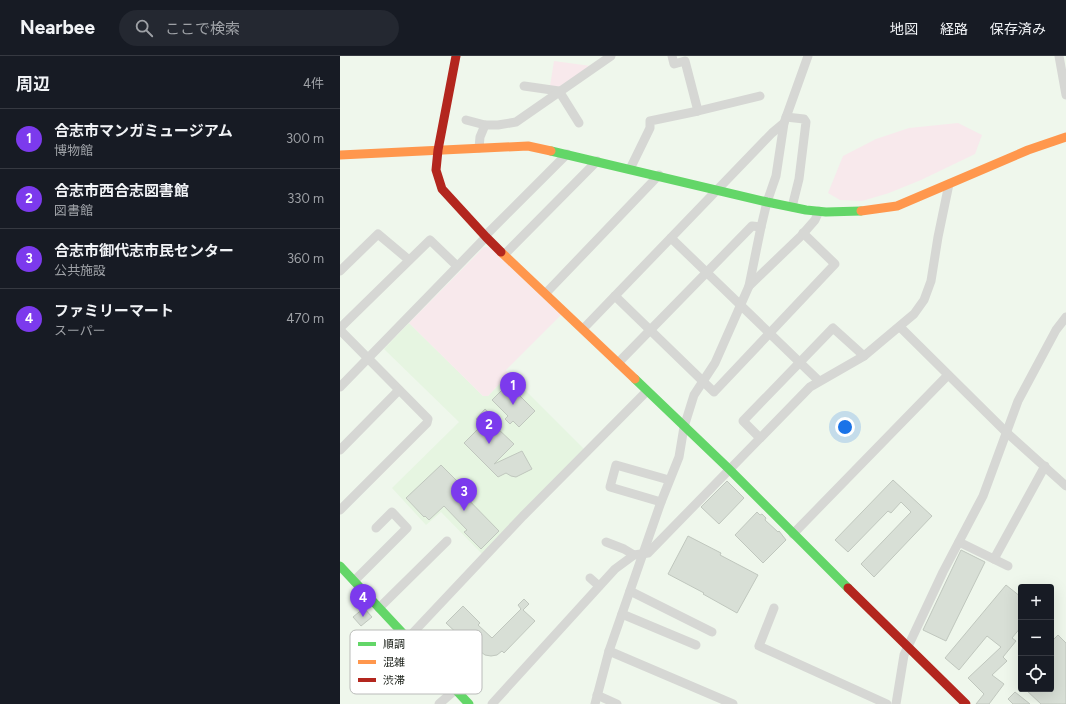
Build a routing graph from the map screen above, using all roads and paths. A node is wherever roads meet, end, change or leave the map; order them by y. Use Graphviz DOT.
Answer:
graph roads {
  1 [pos="456,56"];
  2 [pos="610,56"];
  3 [pos="672,56"];
  4 [pos="808,56"];
  5 [pos="1059,56"];
  6 [pos="524,86"];
  7 [pos="559,91"];
  8 [pos="1066,95"];
  9 [pos="760,96"];
  10 [pos="698,111"];
  11 [pos="466,120"];
  12 [pos="785,120"];
  13 [pos="579,123"];
  14 [pos="485,125"];
  15 [pos="1066,137"];
  16 [pos="479,148"];
  17 [pos="438,150"];
  18 [pos="567,154"];
  19 [pos="340,155"];
  20 [pos="597,161"];
  21 [pos="630,169"];
  22 [pos="659,175"];
  23 [pos="949,184"];
  24 [pos="717,190"];
  25 [pos="767,202"];
  26 [pos="792,207"];
  27 [pos="820,211"];
  28 [pos="761,227"];
  29 [pos="803,233"];
  30 [pos="486,237"];
  31 [pos="671,238"];
  32 [pos="505,254"];
  33 [pos="409,260"];
  34 [pos="457,266"];
  35 [pos="340,271"];
  36 [pos="706,272"];
  37 [pos="749,286"];
  38 [pos="546,293"];
  39 [pos="615,296"];
  40 [pos="741,305"];
  41 [pos="1066,317"];
  42 [pos="900,327"];
  43 [pos="340,329"];
  44 [pos="583,329"];
  45 [pos="650,330"];
  46 [pos="770,333"];
  47 [pos="864,356"];
  48 [pos="367,358"];
  49 [pos="799,362"];
  50 [pos="618,363"];
  51 [pos="948,375"];
  52 [pos="703,381"];
  53 [pos="819,381"];
  54 [pos="340,387"];
  55 [pos="399,390"];
  56 [pos="646,391"];
  57 [pos="684,427"];
  58 [pos="1006,432"];
  59 [pos="760,438"];
  60 [pos="340,450"];
  61 [pos="1045,466"];
  62 [pos="729,470"];
  63 [pos="669,480"];
  64 [pos="1066,486"];
  65 [pos="661,502"];
  66 [pos="340,510"];
  67 [pos="376,528"];
  68 [pos="793,534"];
  69 [pos="447,541"];
  70 [pos="606,542"];
  71 [pos="959,542"];
  72 [pos="638,554"];
  73 [pos="994,559"];
  74 [pos="340,566"];
  75 [pos="1008,566"];
  76 [pos="590,578"];
  77 [pos="354,581"];
  78 [pos="598,586"];
  79 [pos="630,591"];
  80 [pos="380,608"];
  81 [pos="774,608"];
  82 [pos="622,614"];
  83 [pos="401,630"];
  84 [pos="416,630"];
  85 [pos="712,632"];
  86 [pos="696,645"];
  87 [pos="908,647"];
  88 [pos="609,651"];
  89 [pos="450,694"];
  90 [pos="459,694"];
  91 [pos="596,700"];
  92 [pos="439,704"];
  93 [pos="469,704"];
  94 [pos="492,704"];
  95 [pos="618,704"];
  96 [pos="733,704"];
  97 [pos="887,704"];
  98 [pos="896,704"];
  99 [pos="966,704"];
  1 -- 17 [label="street"];
  2 -- 7 [label="street"];
  3 -- 10 [label="street"];
  4 -- 12 [label="street"];
  5 -- 8 [label="street"];
  6 -- 7 [label="street"];
  7 -- 13 [label="street"];
  7 -- 14 [label="street"];
  9 -- 10 [label="street"];
  10 -- 21 [label="street"];
  11 -- 14 [label="street"];
  12 -- 24 [label="street"];
  12 -- 25 [label="street"];
  12 -- 26 [label="street"];
  14 -- 16 [label="street"];
  15 -- 23 [label="street"];
  16 -- 17 [label="street"];
  16 -- 18 [label="street"];
  17 -- 19 [label="street"];
  17 -- 30 [label="street"];
  18 -- 20 [label="street"];
  18 -- 30 [label="street"];
  20 -- 21 [label="street"];
  20 -- 32 [label="street"];
  21 -- 22 [label="street"];
  22 -- 24 [label="street"];
  22 -- 38 [label="street"];
  23 -- 27 [label="street"];
  23 -- 42 [label="street"];
  24 -- 25 [label="street"];
  24 -- 31 [label="street"];
  25 -- 26 [label="street"];
  25 -- 28 [label="street"];
  26 -- 27 [label="street"];
  27 -- 29 [label="street"];
  28 -- 36 [label="street"];
  28 -- 37 [label="street"];
  29 -- 37 [label="street"];
  29 -- 46 [label="street"];
  30 -- 32 [label="street"];
  30 -- 34 [label="street"];
  31 -- 36 [label="street"];
  31 -- 39 [label="street"];
  32 -- 38 [label="street"];
  33 -- 34 [label="street"];
  33 -- 35 [label="street"];
  33 -- 43 [label="street"];
  34 -- 48 [label="street"];
  36 -- 40 [label="street"];
  36 -- 45 [label="street"];
  37 -- 40 [label="street"];
  38 -- 44 [label="street"];
  39 -- 44 [label="street"];
  39 -- 45 [label="street"];
  40 -- 46 [label="street"];
  40 -- 52 [label="street"];
  41 -- 58 [label="street"];
  42 -- 47 [label="street"];
  42 -- 51 [label="street"];
  43 -- 48 [label="street"];
  44 -- 50 [label="street"];
  45 -- 50 [label="street"];
  45 -- 52 [label="street"];
  46 -- 49 [label="street"];
  46 -- 52 [label="street"];
  47 -- 49 [label="street"];
  47 -- 53 [label="street"];
  48 -- 54 [label="street"];
  48 -- 55 [label="street"];
  49 -- 53 [label="street"];
  49 -- 59 [label="street"];
  50 -- 56 [label="street"];
  51 -- 58 [label="street"];
  51 -- 68 [label="street"];
  52 -- 57 [label="street"];
  53 -- 59 [label="street"];
  55 -- 60 [label="street"];
  55 -- 66 [label="street"];
  56 -- 57 [label="street"];
  56 -- 84 [label="street"];
  57 -- 62 [label="street"];
  57 -- 63 [label="street"];
  58 -- 61 [label="street"];
  58 -- 71 [label="street"];
  59 -- 62 [label="street"];
  61 -- 64 [label="street"];
  61 -- 73 [label="street"];
  62 -- 68 [label="street"];
  62 -- 72 [label="street"];
  63 -- 65 [label="street"];
  63 -- 65 [label="street"];
  65 -- 72 [label="street"];
  67 -- 77 [label="street"];
  68 -- 87 [label="street"];
  69 -- 80 [label="street"];
  70 -- 72 [label="street"];
  71 -- 73 [label="street"];
  71 -- 87 [label="street"];
  72 -- 78 [label="street"];
  72 -- 79 [label="street"];
  73 -- 75 [label="street"];
  74 -- 77 [label="street"];
  76 -- 78 [label="street"];
  77 -- 80 [label="street"];
  78 -- 94 [label="street"];
  79 -- 82 [label="street"];
  79 -- 85 [label="street"];
  80 -- 83 [label="street"];
  81 -- 97 [label="street"];
  82 -- 86 [label="street"];
  82 -- 88 [label="street"];
  87 -- 98 [label="street"];
  87 -- 99 [label="street"];
  88 -- 91 [label="street"];
  88 -- 96 [label="street"];
  89 -- 92 [label="street"];
  90 -- 93 [label="street"];
  91 -- 95 [label="street"];
}
